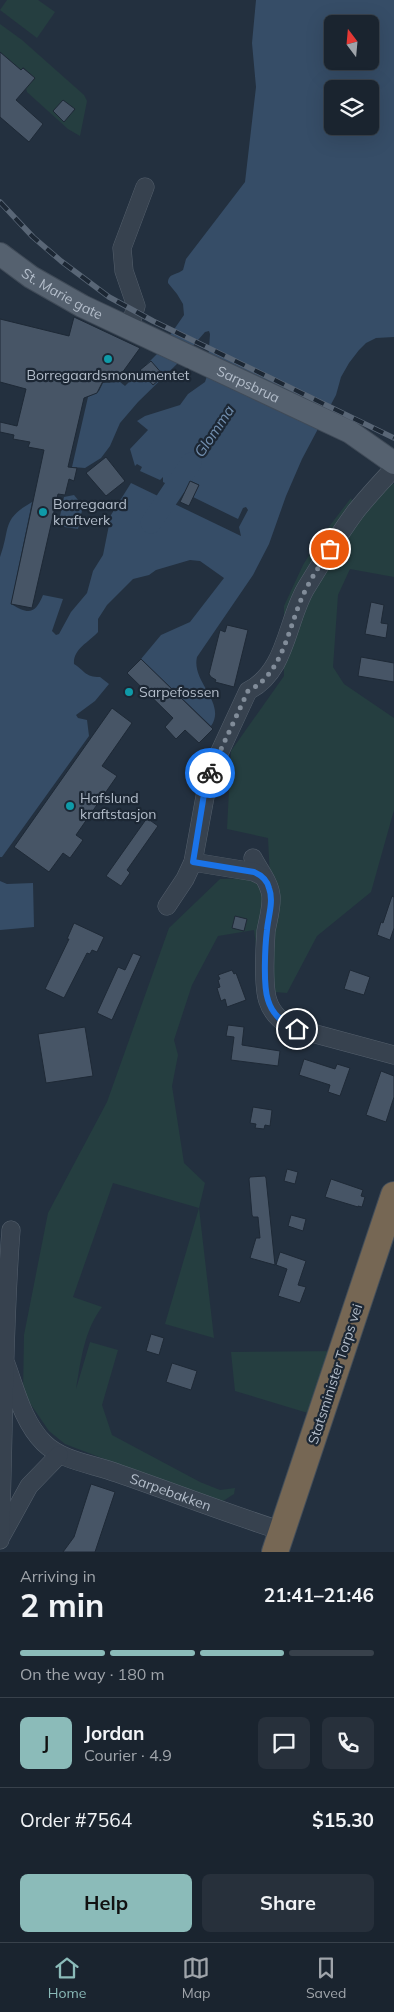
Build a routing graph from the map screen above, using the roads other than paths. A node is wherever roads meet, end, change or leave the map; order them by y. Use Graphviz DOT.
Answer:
graph roads {
  1 [pos="145,187"];
  2 [pos="0,254"];
  3 [pos="137,331"];
  4 [pos="394,463"];
  5 [pos="394,468"];
  6 [pos="253,858"];
  7 [pos="193,862"];
  8 [pos="262,876"];
  9 [pos="167,906"];
  10 [pos="394,1055"];
  11 [pos="394,1195"];
  12 [pos="11,1230"];
  13 [pos="6,1364"];
  14 [pos="59,1455"];
  15 [pos="0,1539"];
  16 [pos="279,1541"];
  1 -- 3 [label="street"];
  2 -- 3 [label="main road, St. Marie gate"];
  3 -- 4 [label="main road, Sarpsbrua"];
  5 -- 7 [label="street"];
  6 -- 8 [label="street"];
  7 -- 8 [label="street"];
  7 -- 9 [label="street"];
  8 -- 10 [label="street"];
  11 -- 16 [label="highway, Statsminister Torps vei"];
  12 -- 13 [label="street"];
  13 -- 14 [label="street, Sarpebakken"];
  13 -- 15 [label="street"];
  14 -- 15 [label="street"];
  14 -- 16 [label="street, Sarpebakken"];
}
